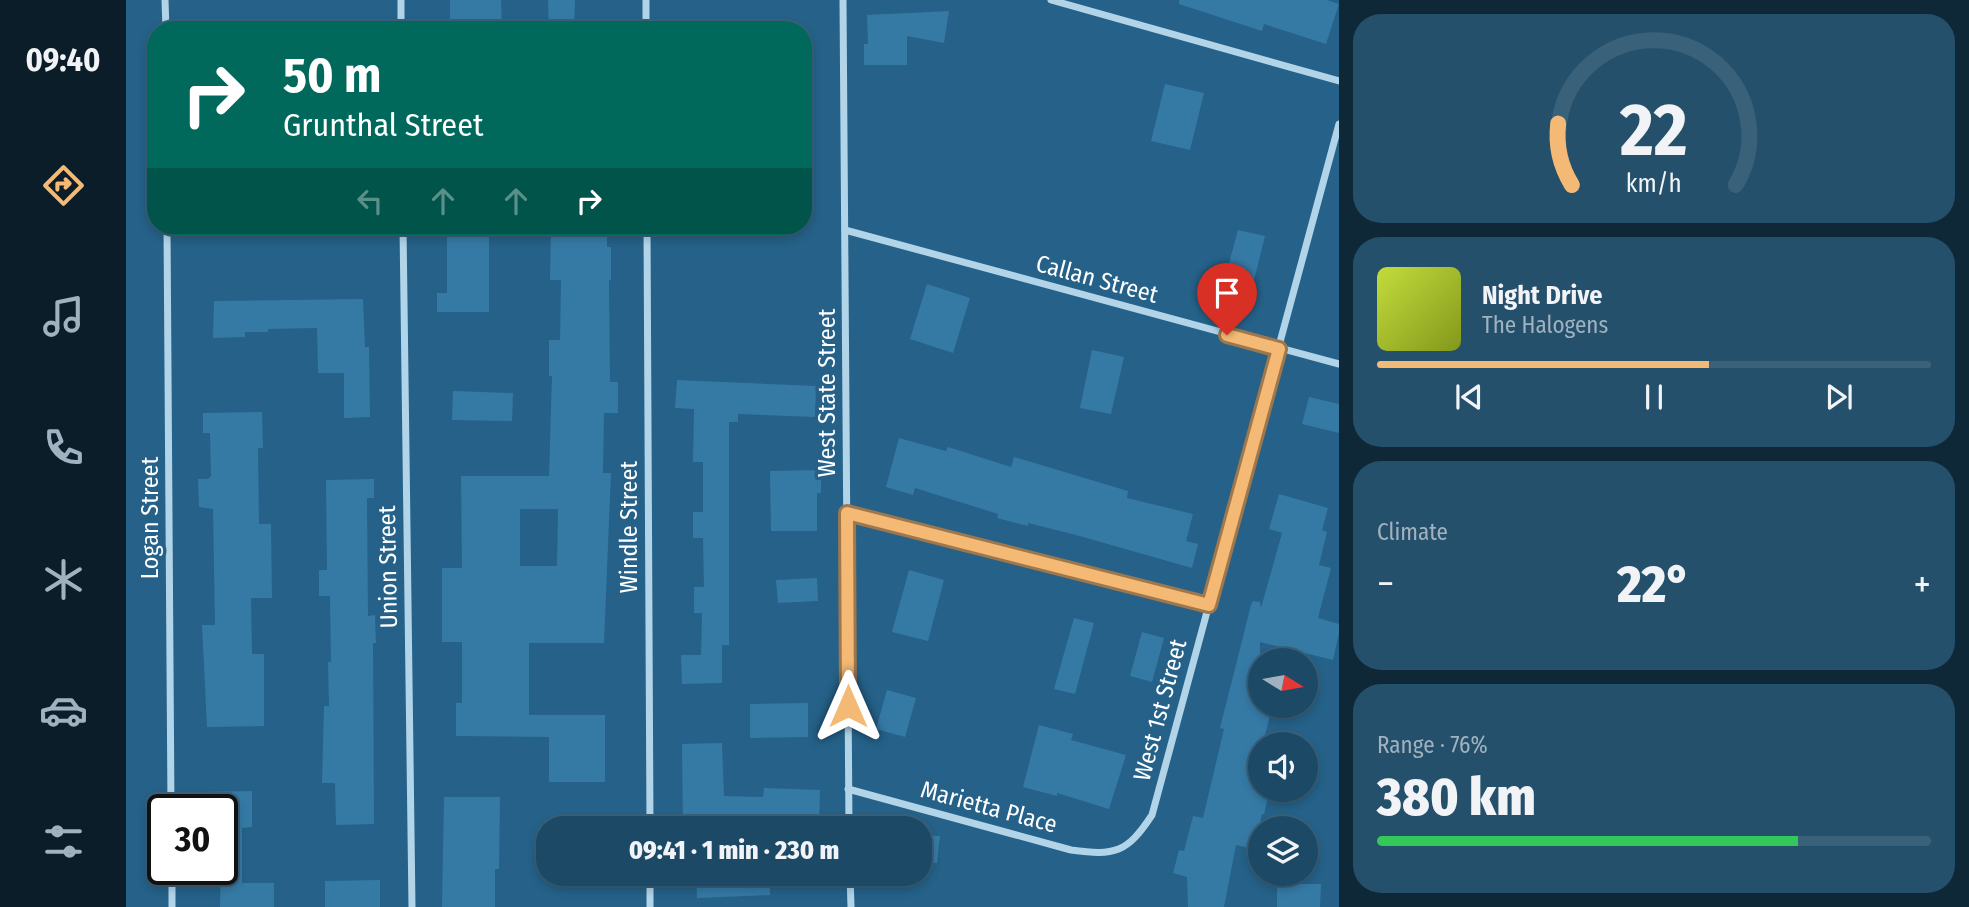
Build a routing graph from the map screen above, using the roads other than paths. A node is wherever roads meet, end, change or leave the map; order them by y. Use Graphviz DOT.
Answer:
graph roads {
  1 [pos="166,0"];
  2 [pos="401,0"];
  3 [pos="646,0"];
  4 [pos="843,0"];
  5 [pos="1051,0"];
  6 [pos="166,21"];
  7 [pos="401,21"];
  8 [pos="646,21"];
  9 [pos="1339,81"];
  10 [pos="1339,124"];
  11 [pos="845,230"];
  12 [pos="167,235"];
  13 [pos="403,235"];
  14 [pos="647,235"];
  15 [pos="1279,349"];
  16 [pos="1339,364"];
  17 [pos="847,513"];
  18 [pos="1209,605"];
  19 [pos="848,789"];
  20 [pos="171,794"];
  21 [pos="650,816"];
  22 [pos="849,816"];
  23 [pos="1120,850"];
  24 [pos="172,885"];
  25 [pos="650,886"];
  26 [pos="850,886"];
  27 [pos="172,907"];
  28 [pos="412,907"];
  29 [pos="650,907"];
  30 [pos="851,907"];
  1 -- 6 [label="street"];
  2 -- 7 [label="street"];
  3 -- 8 [label="street"];
  4 -- 11 [label="street, West State Street"];
  5 -- 9 [label="street"];
  10 -- 15 [label="street, West 1st Street"];
  11 -- 15 [label="street, Callan Street"];
  11 -- 17 [label="street, West State Street"];
  12 -- 20 [label="street, Logan Street"];
  13 -- 28 [label="street, Union Street"];
  14 -- 21 [label="street, Windle Street"];
  15 -- 16 [label="street, Callan Street"];
  15 -- 18 [label="street, West 1st Street"];
  17 -- 18 [label="street"];
  17 -- 19 [label="street, West State Street"];
  18 -- 23 [label="street, West 1st Street"];
  19 -- 22 [label="street, West State Street"];
  19 -- 23 [label="street, Marietta Place"];
  24 -- 27 [label="street"];
  25 -- 29 [label="street"];
  26 -- 30 [label="street"];
}
